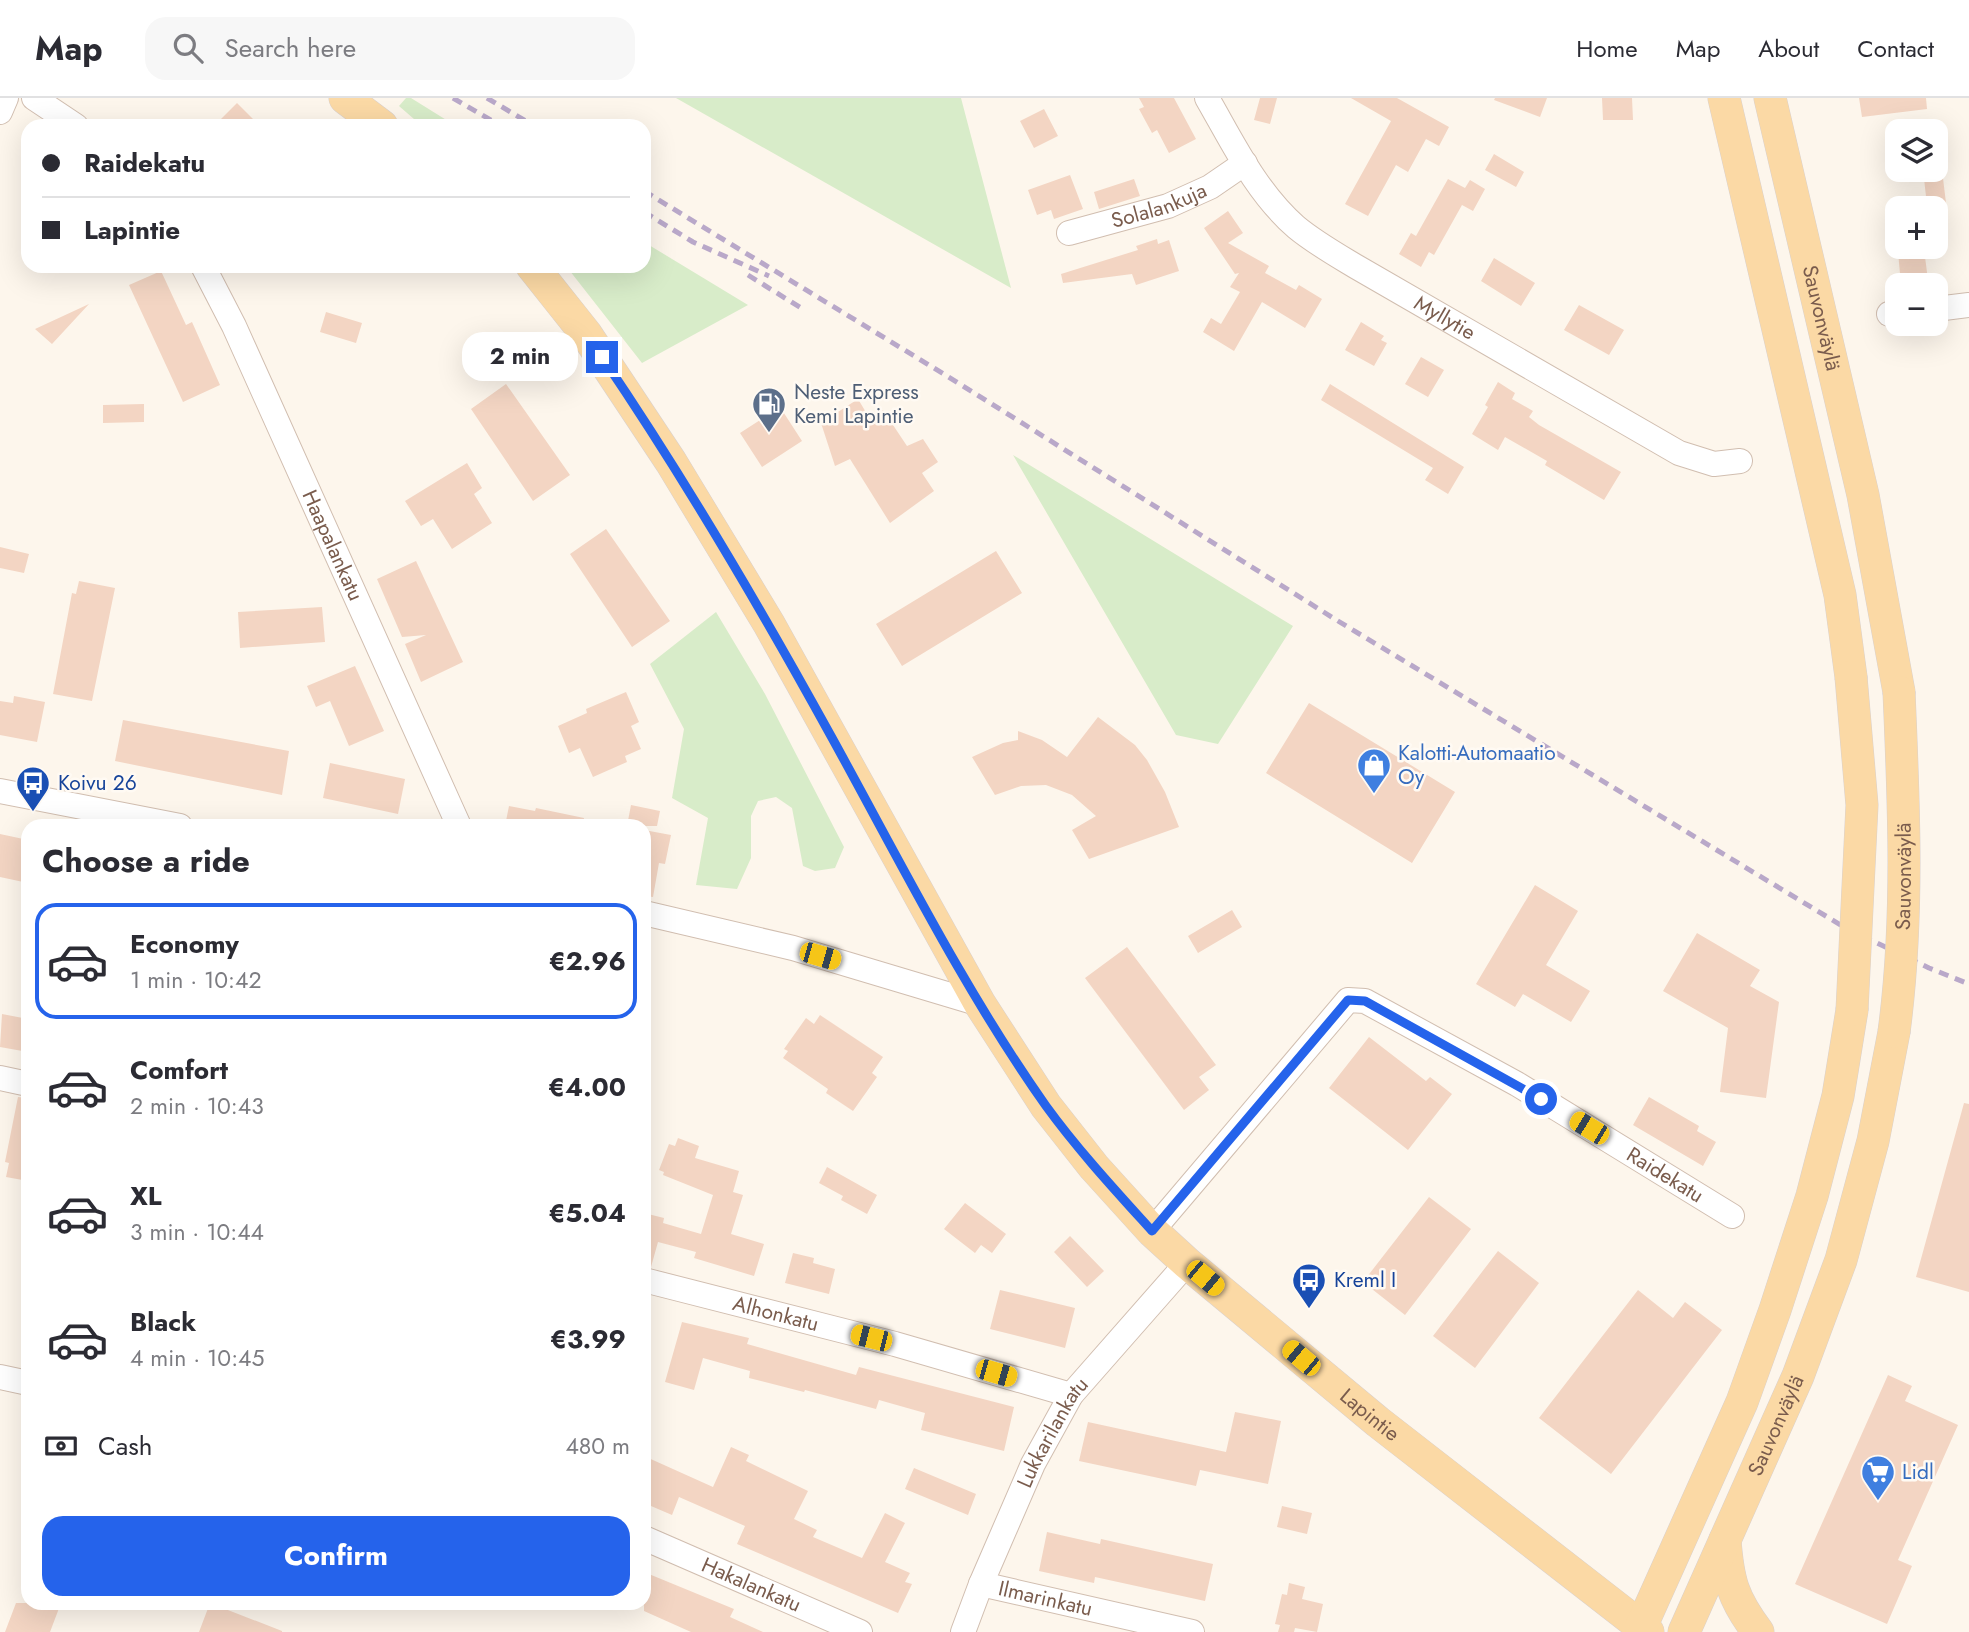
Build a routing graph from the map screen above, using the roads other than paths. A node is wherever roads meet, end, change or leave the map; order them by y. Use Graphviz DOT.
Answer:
graph roads {
  1 [pos="6,98"];
  2 [pos="34,98"];
  3 [pos="345,98"];
  4 [pos="1208,98"];
  5 [pos="1724,98"];
  6 [pos="1770,98"];
  7 [pos="0,112"];
  8 [pos="66,119"];
  9 [pos="373,119"];
  10 [pos="1245,163"];
  11 [pos="1069,233"];
  12 [pos="207,273"];
  13 [pos="538,273"];
  14 [pos="1969,305"];
  15 [pos="1948,308"];
  16 [pos="1740,461"];
  17 [pos="0,791"];
  18 [pos="144,819"];
  19 [pos="456,819"];
  20 [pos="651,915"];
  21 [pos="980,1004"];
  22 [pos="0,1078"];
  23 [pos="21,1082"];
  24 [pos="1732,1216"];
  25 [pos="1152,1231"];
  26 [pos="1187,1263"];
  27 [pos="651,1282"];
  28 [pos="0,1377"];
  29 [pos="21,1382"];
  30 [pos="1071,1395"];
  31 [pos="1725,1539"];
  32 [pos="651,1541"];
  33 [pos="981,1584"];
  34 [pos="1642,1630"];
  35 [pos="860,1632"];
  36 [pos="963,1632"];
  37 [pos="1192,1632"];
  38 [pos="1684,1632"];
  39 [pos="1758,1632"];
  1 -- 7 [label="street"];
  2 -- 8 [label="street"];
  3 -- 9 [label="main road"];
  4 -- 10 [label="street, Myllytie"];
  5 -- 34 [label="main road, Sauvonväylä, bridge"];
  6 -- 31 [label="main road, Sauvonväylä, bridge"];
  10 -- 11 [label="street, Solalankuja"];
  10 -- 16 [label="street, Myllytie"];
  12 -- 19 [label="street, Haapalankatu"];
  13 -- 21 [label="main road, Lapintie"];
  14 -- 15 [label="street"];
  17 -- 18 [label="street"];
  20 -- 21 [label="street"];
  21 -- 25 [label="main road, Lapintie"];
  22 -- 23 [label="street"];
  24 -- 25 [label="street, Raidekatu"];
  25 -- 26 [label="main road, Lapintie"];
  26 -- 30 [label="street, Lukkarilankatu"];
  26 -- 34 [label="main road, Lapintie"];
  27 -- 30 [label="street, Alhonkatu"];
  28 -- 29 [label="street"];
  30 -- 33 [label="street, Lukkarilankatu"];
  31 -- 38 [label="main road, Sauvonväylä"];
  31 -- 39 [label="main road"];
  32 -- 35 [label="street, Hakalankatu"];
  33 -- 36 [label="street, Lukkarilankatu"];
  33 -- 37 [label="street, Ilmarinkatu"];
}
